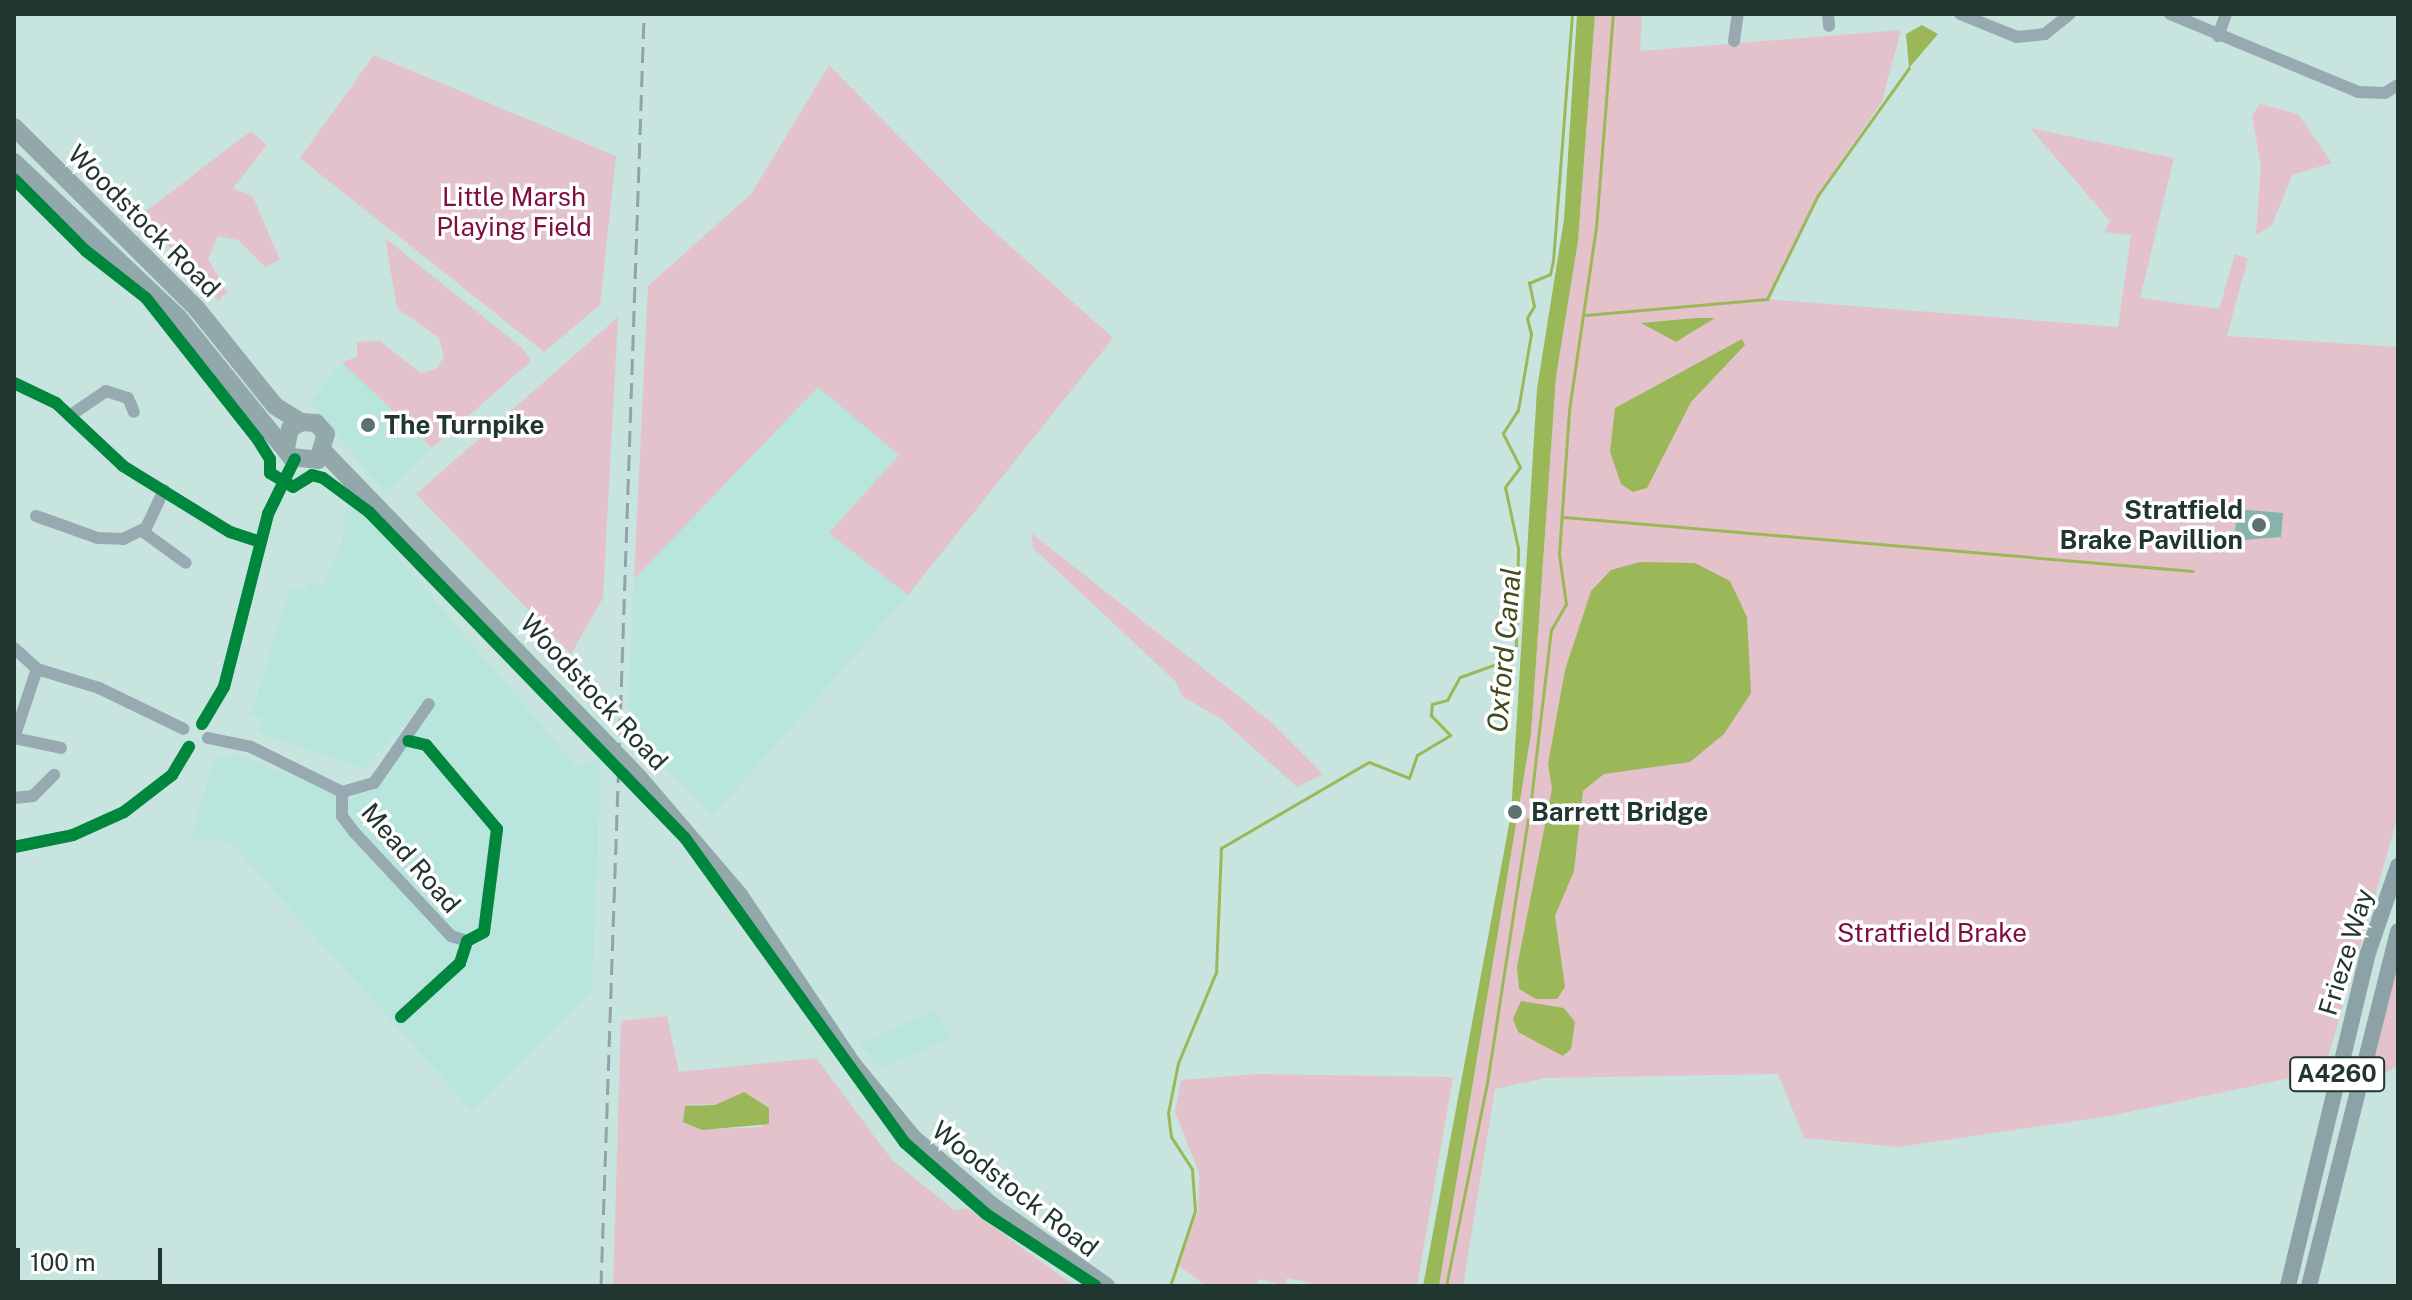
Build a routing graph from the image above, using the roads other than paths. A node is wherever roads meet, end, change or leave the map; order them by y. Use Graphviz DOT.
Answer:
graph roads {
  1 [pos="1738,14"];
  2 [pos="1960,14"];
  3 [pos="2070,14"];
  4 [pos="2170,14"];
  5 [pos="2226,14"];
  6 [pos="2218,36"];
  7 [pos="1734,41"];
  8 [pos="2398,85"];
  9 [pos="14,127"];
  10 [pos="14,162"];
  11 [pos="14,383"];
  12 [pos="134,412"];
  13 [pos="71,415"];
  14 [pos="301,422"];
  15 [pos="325,453"];
  16 [pos="291,454"];
  17 [pos="164,490"];
  18 [pos="36,516"];
  19 [pos="142,531"];
  20 [pos="260,542"];
  21 [pos="186,563"];
  22 [pos="14,648"];
  23 [pos="37,669"];
  24 [pos="429,704"];
  25 [pos="202,724"];
  26 [pos="184,729"];
  27 [pos="14,738"];
  28 [pos="208,738"];
  29 [pos="408,741"];
  30 [pos="189,747"];
  31 [pos="61,748"];
  32 [pos="54,775"];
  33 [pos="342,792"];
  34 [pos="14,798"];
  35 [pos="14,847"];
  36 [pos="2398,866"];
  37 [pos="2398,931"];
  38 [pos="467,941"];
  39 [pos="401,1017"];
  40 [pos="1106,1286"];
  41 [pos="2288,1286"];
  42 [pos="2309,1286"];
  1 -- 7 [label="street"];
  2 -- 3 [label="street"];
  4 -- 6 [label="street"];
  5 -- 6 [label="street"];
  6 -- 8 [label="street"];
  9 -- 14 [label="highway, Woodstock Road"];
  10 -- 16 [label="highway, Woodstock Road"];
  11 -- 13 [label="street"];
  12 -- 13 [label="street"];
  13 -- 17 [label="street"];
  14 -- 15 [label="highway"];
  14 -- 16 [label="highway"];
  15 -- 16 [label="highway"];
  15 -- 40 [label="highway, Woodstock Road, bridge"];
  16 -- 20 [label="street"];
  17 -- 19 [label="street"];
  17 -- 20 [label="street"];
  18 -- 19 [label="street"];
  19 -- 21 [label="street"];
  20 -- 25 [label="street"];
  22 -- 23 [label="street"];
  23 -- 26 [label="street"];
  23 -- 27 [label="street"];
  24 -- 29 [label="street"];
  25 -- 26 [label="street"];
  25 -- 28 [label="street"];
  26 -- 30 [label="street"];
  27 -- 31 [label="street"];
  28 -- 30 [label="street"];
  28 -- 33 [label="street, Mead Road"];
  29 -- 33 [label="street"];
  29 -- 38 [label="street, Mead Road"];
  30 -- 35 [label="street"];
  32 -- 34 [label="street"];
  33 -- 38 [label="street, Mead Road"];
  36 -- 41 [label="main road, Frieze Way / A4260"];
  37 -- 42 [label="main road, Frieze Way / A4260"];
  38 -- 39 [label="street, Mead Road"];
}
